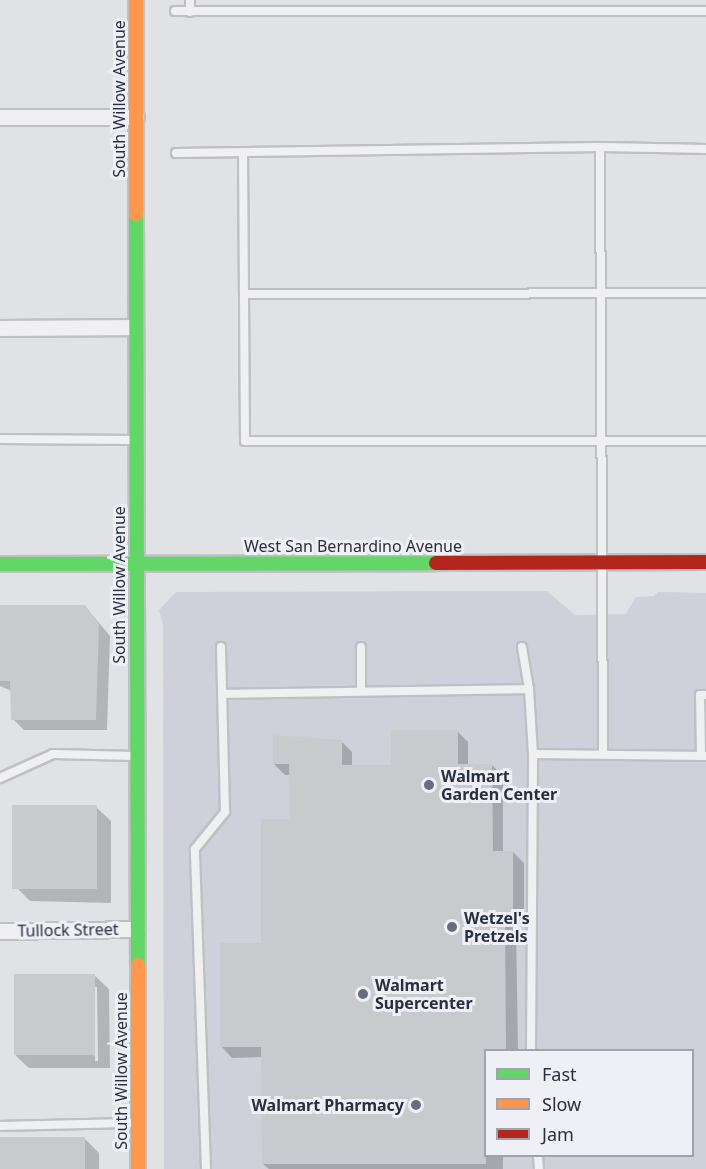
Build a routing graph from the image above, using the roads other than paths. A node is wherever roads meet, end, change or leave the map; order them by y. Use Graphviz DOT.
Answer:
graph roads {
  1 [pos="136,0"];
  2 [pos="190,0"];
  3 [pos="628,0"];
  4 [pos="175,11"];
  5 [pos="628,11"];
  6 [pos="706,11"];
  7 [pos="190,12"];
  8 [pos="0,117"];
  9 [pos="136,117"];
  10 [pos="600,147"];
  11 [pos="706,148"];
  12 [pos="176,153"];
  13 [pos="243,153"];
  14 [pos="599,292"];
  15 [pos="706,293"];
  16 [pos="244,294"];
  17 [pos="135,327"];
  18 [pos="0,328"];
  19 [pos="0,439"];
  20 [pos="135,440"];
  21 [pos="599,441"];
  22 [pos="706,441"];
  23 [pos="602,562"];
  24 [pos="706,562"];
  25 [pos="0,564"];
  26 [pos="135,564"];
  27 [pos="221,647"];
  28 [pos="361,647"];
  29 [pos="522,647"];
  30 [pos="529,689"];
  31 [pos="361,691"];
  32 [pos="222,694"];
  33 [pos="706,695"];
  34 [pos="603,753"];
  35 [pos="533,754"];
  36 [pos="136,756"];
  37 [pos="703,756"];
  38 [pos="0,778"];
  39 [pos="136,929"];
  40 [pos="0,931"];
  41 [pos="531,1049"];
  42 [pos="137,1123"];
  43 [pos="0,1126"];
  44 [pos="138,1169"];
  45 [pos="206,1169"];
  1 -- 9 [label="street, South Willow Avenue"];
  2 -- 7 [label="lane"];
  3 -- 5 [label="lane"];
  4 -- 7 [label="lane"];
  5 -- 6 [label="lane"];
  5 -- 7 [label="lane"];
  8 -- 9 [label="street"];
  9 -- 17 [label="street, South Willow Avenue"];
  10 -- 11 [label="lane"];
  10 -- 13 [label="lane"];
  10 -- 14 [label="lane"];
  12 -- 13 [label="lane"];
  13 -- 16 [label="lane"];
  14 -- 15 [label="lane"];
  14 -- 16 [label="lane"];
  14 -- 21 [label="lane"];
  16 -- 21 [label="lane"];
  17 -- 18 [label="street"];
  17 -- 20 [label="street, South Willow Avenue"];
  19 -- 20 [label="lane"];
  20 -- 26 [label="street, South Willow Avenue"];
  21 -- 22 [label="lane"];
  21 -- 23 [label="lane"];
  23 -- 24 [label="street, West San Bernardino Avenue"];
  23 -- 26 [label="street, West San Bernardino Avenue"];
  23 -- 34 [label="lane"];
  25 -- 26 [label="street, West San Bernardino Avenue"];
  26 -- 36 [label="street, South Willow Avenue"];
  27 -- 32 [label="lane"];
  28 -- 31 [label="lane"];
  29 -- 30 [label="lane"];
  30 -- 31 [label="lane"];
  30 -- 35 [label="lane"];
  31 -- 32 [label="lane"];
  32 -- 45 [label="lane"];
  33 -- 37 [label="lane"];
  34 -- 35 [label="lane"];
  34 -- 37 [label="lane"];
  35 -- 41 [label="lane"];
  36 -- 38 [label="lane"];
  36 -- 39 [label="street, South Willow Avenue"];
  39 -- 40 [label="street, Tullock Street"];
  39 -- 42 [label="street, South Willow Avenue"];
  42 -- 43 [label="lane"];
  42 -- 44 [label="street, South Willow Avenue"];
}
